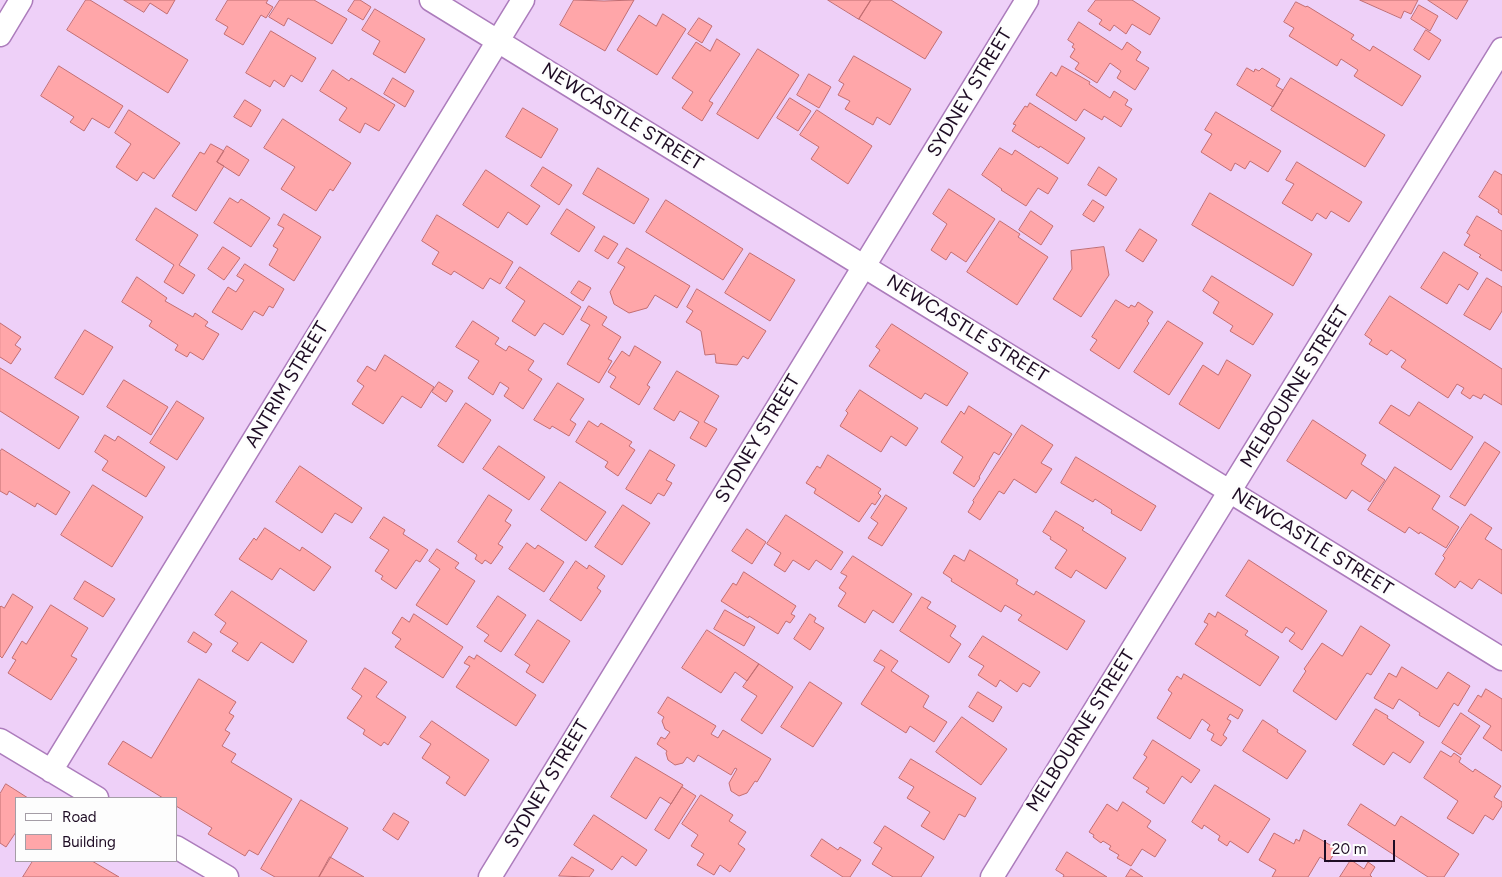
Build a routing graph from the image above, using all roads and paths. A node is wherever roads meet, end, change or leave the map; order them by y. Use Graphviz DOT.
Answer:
graph roads {
  1 [pos="21,0"];
  2 [pos="431,0"];
  3 [pos="523,0"];
  4 [pos="1026,0"];
  5 [pos="0,35"];
  6 [pos="498,41"];
  7 [pos="1502,50"];
  8 [pos="864,266"];
  9 [pos="1230,491"];
  10 [pos="1502,659"];
  11 [pos="0,740"];
  12 [pos="51,771"];
  13 [pos="95,797"];
  14 [pos="178,849"];
  15 [pos="200,870"];
  16 [pos="227,877"];
  17 [pos="490,877"];
  18 [pos="992,877"];
  1 -- 5 [label="street"];
  2 -- 6 [label="street, NEWCASTLE STREET"];
  3 -- 6 [label="street, ANTRIM STREET"];
  4 -- 8 [label="street, SYDNEY STREET"];
  6 -- 8 [label="street, NEWCASTLE STREET"];
  6 -- 12 [label="street, ANTRIM STREET"];
  7 -- 9 [label="street, MELBOURNE STREET"];
  8 -- 9 [label="street, NEWCASTLE STREET"];
  8 -- 17 [label="street, SYDNEY STREET"];
  9 -- 10 [label="street, NEWCASTLE STREET"];
  9 -- 18 [label="street, MELBOURNE STREET"];
  11 -- 12 [label="street"];
  12 -- 13 [label="street"];
  14 -- 15 [label="street"];
  15 -- 16 [label="street"];
}
